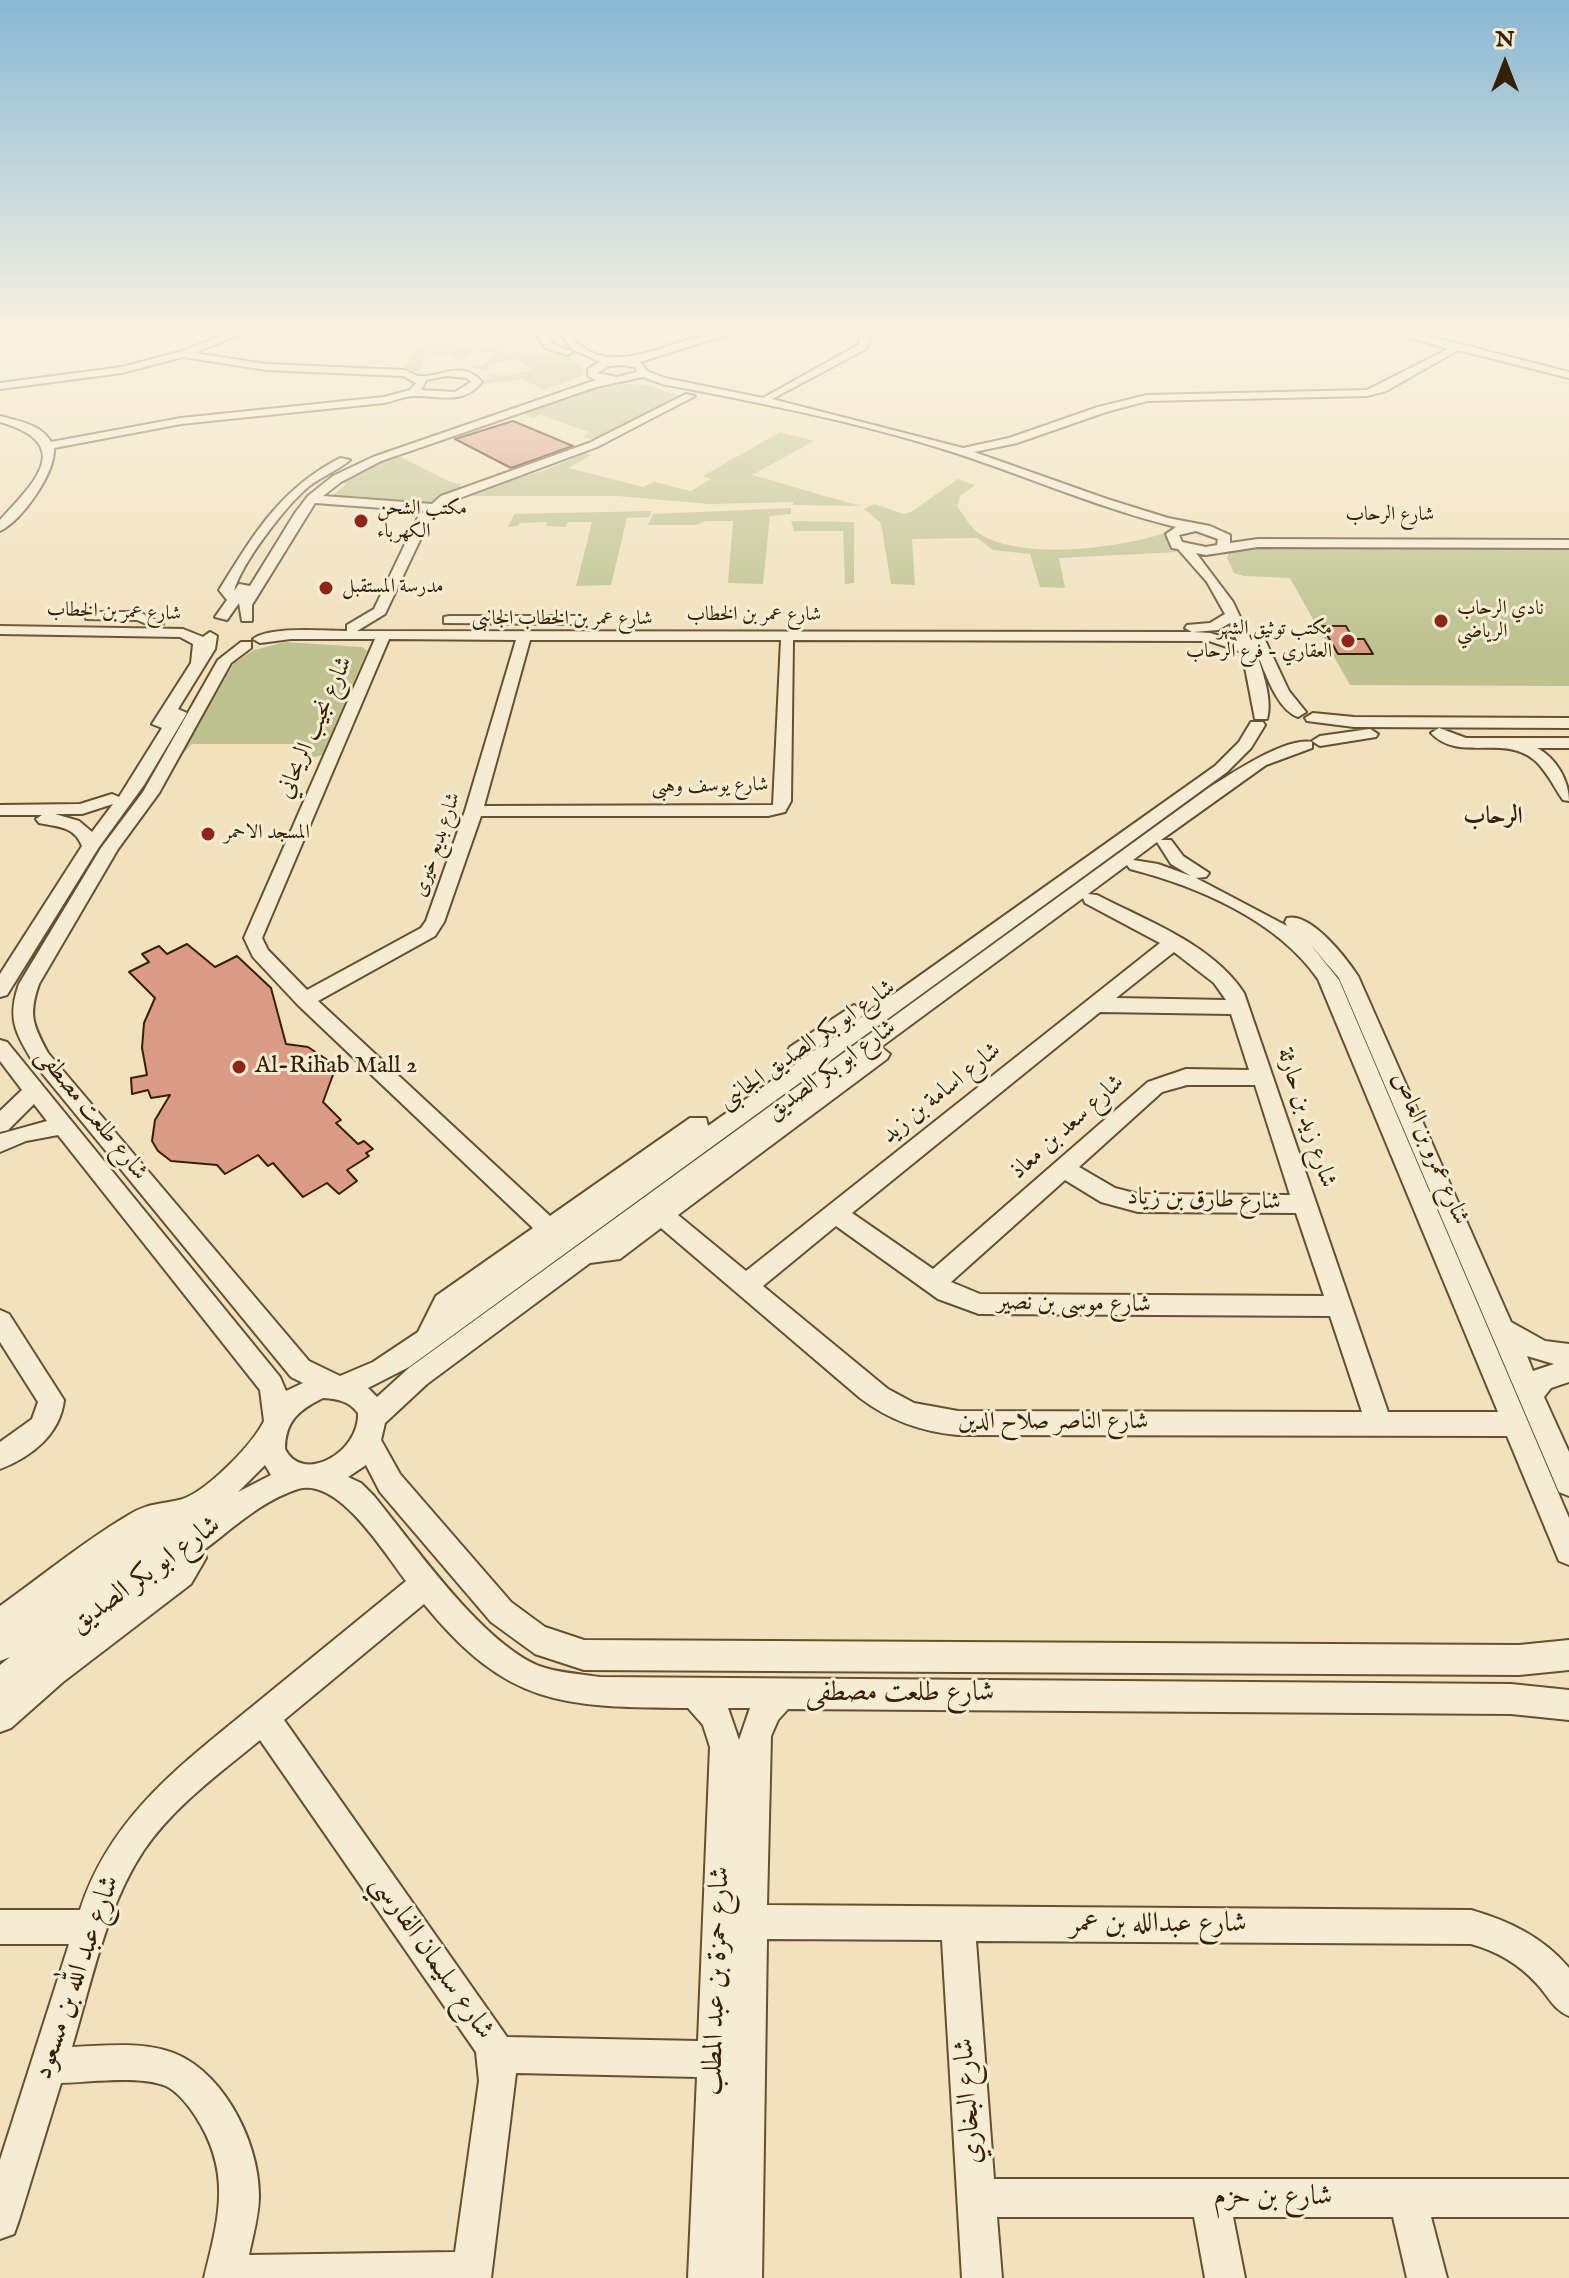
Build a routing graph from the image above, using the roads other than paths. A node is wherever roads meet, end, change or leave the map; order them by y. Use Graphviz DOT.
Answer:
graph roads {
  1 [pos="41,434"];
  2 [pos="109,434"];
  3 [pos="417,434"];
  4 [pos="432,434"];
  5 [pos="448,434"];
  6 [pos="613,434"];
  7 [pos="862,434"];
  8 [pos="887,434"];
  9 [pos="900,434"];
  10 [pos="913,434"];
  11 [pos="1027,434"];
  12 [pos="1042,434"];
  13 [pos="51,445"];
  14 [pos="971,455"];
  15 [pos="999,459"];
  16 [pos="312,499"];
  17 [pos="0,500"];
  18 [pos="24,501"];
  19 [pos="1110,504"];
  20 [pos="432,508"];
  21 [pos="1126,517"];
  22 [pos="0,527"];
  23 [pos="1195,528"];
  24 [pos="1211,530"];
  25 [pos="1569,533"];
  26 [pos="1171,538"];
  27 [pos="1569,544"];
  28 [pos="1184,548"];
  29 [pos="1221,548"];
  30 [pos="268,557"];
  31 [pos="237,599"];
  32 [pos="0,615"];
  33 [pos="1231,616"];
  34 [pos="0,623"];
  35 [pos="156,624"];
  36 [pos="352,628"];
  37 [pos="410,628"];
  38 [pos="215,629"];
  39 [pos="0,630"];
  40 [pos="252,632"];
  41 [pos="723,632"];
  42 [pos="1169,633"];
  43 [pos="291,635"];
  44 [pos="523,638"];
  45 [pos="382,640"];
  46 [pos="787,641"];
  47 [pos="1247,649"];
  48 [pos="196,665"];
  49 [pos="1306,715"];
  50 [pos="1259,720"];
  51 [pos="1569,723"];
  52 [pos="1439,733"];
  53 [pos="1567,740"];
  54 [pos="1313,743"];
  55 [pos="1515,743"];
  56 [pos="1569,779"];
  57 [pos="1213,783"];
  58 [pos="1569,796"];
  59 [pos="112,799"];
  60 [pos="0,810"];
  61 [pos="474,811"];
  62 [pos="0,822"];
  63 [pos="94,843"];
  64 [pos="1165,844"];
  65 [pos="1136,865"];
  66 [pos="1091,899"];
  67 [pos="28,942"];
  68 [pos="53,942"];
  69 [pos="1171,944"];
  70 [pos="0,990"];
  71 [pos="305,1000"];
  72 [pos="1095,1005"];
  73 [pos="1240,1007"];
  74 [pos="0,1047"];
  75 [pos="1265,1078"];
  76 [pos="33,1092"];
  77 [pos="772,1102"];
  78 [pos="0,1124"];
  79 [pos="61,1126"];
  80 [pos="0,1144"];
  81 [pos="1063,1168"];
  82 [pos="1411,1174"];
  83 [pos="1434,1174"];
  84 [pos="1421,1198"];
  85 [pos="1445,1198"];
  86 [pos="1306,1204"];
  87 [pos="835,1213"];
  88 [pos="662,1215"];
  89 [pos="550,1230"];
  90 [pos="583,1254"];
  91 [pos="933,1283"];
  92 [pos="745,1286"];
  93 [pos="1340,1306"];
  94 [pos="0,1321"];
  95 [pos="1500,1328"];
  96 [pos="430,1337"];
  97 [pos="1569,1355"];
  98 [pos="1569,1371"];
  99 [pos="338,1386"];
  100 [pos="1530,1396"];
  101 [pos="1379,1424"];
  102 [pos="1516,1424"];
  103 [pos="272,1429"];
  104 [pos="370,1430"];
  105 [pos="0,1457"];
  106 [pos="307,1476"];
  107 [pos="1569,1483"];
  108 [pos="186,1513"];
  109 [pos="188,1545"];
  110 [pos="1569,1551"];
  111 [pos="428,1582"];
  112 [pos="0,1624"];
  113 [pos="0,1646"];
  114 [pos="1569,1655"];
  115 [pos="0,1685"];
  116 [pos="695,1693"];
  117 [pos="783,1693"];
  118 [pos="1569,1705"];
  119 [pos="0,1717"];
  120 [pos="263,1717"];
  121 [pos="735,1922"];
  122 [pos="958,1923"];
  123 [pos="0,1927"];
  124 [pos="91,1927"];
  125 [pos="1569,1998"];
  126 [pos="496,2055"];
  127 [pos="715,2059"];
  128 [pos="49,2065"];
  129 [pos="977,2198"];
  130 [pos="1210,2198"];
  131 [pos="1407,2198"];
  132 [pos="1569,2198"];
  133 [pos="0,2220"];
  134 [pos="472,2274"];
  135 [pos="224,2277"];
  136 [pos="708,2278"];
  137 [pos="742,2278"];
  138 [pos="982,2278"];
  139 [pos="1225,2278"];
  140 [pos="1427,2278"];
  1 -- 13 [label="street"];
  2 -- 13 [label="street"];
  3 -- 31 [label="street"];
  4 -- 30 [label="street, شارع طلعت مصطفى"];
  5 -- 16 [label="street, شارع طلعت مصطفى"];
  6 -- 20 [label="street"];
  7 -- 21 [label="street"];
  8 -- 14 [label="street"];
  9 -- 14 [label="street"];
  10 -- 14 [label="street"];
  11 -- 14 [label="street"];
  12 -- 15 [label="street"];
  13 -- 18 [label="street"];
  14 -- 15 [label="street"];
  14 -- 19 [label="street"];
  14 -- 21 [label="street"];
  15 -- 19 [label="street"];
  16 -- 20 [label="street"];
  16 -- 30 [label="street, شارع طلعت مصطفى"];
  17 -- 18 [label="street"];
  18 -- 22 [label="street"];
  19 -- 23 [label="street, شارع الرحاب"];
  20 -- 36 [label="street"];
  21 -- 26 [label="street"];
  23 -- 24 [label="street, شارع الرحاب"];
  23 -- 26 [label="street"];
  24 -- 25 [label="street, شارع الرحاب"];
  24 -- 29 [label="street"];
  26 -- 28 [label="street"];
  27 -- 29 [label="street, شارع الرحاب"];
  28 -- 29 [label="street, شارع الرحاب"];
  28 -- 33 [label="street"];
  29 -- 49 [label="street"];
  30 -- 31 [label="street, شارع طلعت مصطفى"];
  30 -- 40 [label="street, شارع طلعت مصطفى"];
  31 -- 38 [label="street, شارع طلعت مصطفى"];
  32 -- 35 [label="street"];
  33 -- 42 [label="street, شارع عمر بن الخطاب"];
  33 -- 47 [label="street"];
  34 -- 35 [label="street, شارع عمر بن الخطاب"];
  35 -- 38 [label="street, شارع عمر بن الخطاب"];
  36 -- 37 [label="street, شارع عمر بن الخطاب"];
  36 -- 40 [label="street, شارع عمر بن الخطاب"];
  37 -- 41 [label="street, شارع عمر بن الخطاب"];
  37 -- 42 [label="street, شارع عمر بن الخطاب الجانبى"];
  38 -- 40 [label="street"];
  38 -- 40 [label="street"];
  38 -- 48 [label="street"];
  38 -- 63 [label="street, شارع طلعت مصطفى"];
  39 -- 48 [label="street, شارع عمر بن الخطاب"];
  40 -- 43 [label="street, شارع عمر بن الخطاب"];
  40 -- 68 [label="street, شارع طلعت مصطفى"];
  41 -- 42 [label="street, شارع عمر بن الخطاب"];
  41 -- 44 [label="street, شارع عمر بن الخطاب"];
  42 -- 46 [label="street, شارع عمر بن الخطاب الجانبى"];
  42 -- 47 [label="street, شارع عمر بن الخطاب"];
  43 -- 44 [label="street, شارع عمر بن الخطاب"];
  43 -- 45 [label="street, شارع عمر بن الخطاب الجانبى"];
  44 -- 45 [label="street, شارع عمر بن الخطاب الجانبى"];
  44 -- 46 [label="street, شارع عمر بن الخطاب الجانبى"];
  44 -- 61 [label="street, شارع بديع خيرى"];
  45 -- 71 [label="street, شارع نجيب الريحاني"];
  46 -- 61 [label="street, شارع يوسف وهبى"];
  47 -- 50 [label="street"];
  48 -- 59 [label="street"];
  49 -- 50 [label="street"];
  49 -- 51 [label="street"];
  49 -- 54 [label="street"];
  50 -- 54 [label="street"];
  50 -- 57 [label="street, شارع ابو بكر الصديق"];
  52 -- 53 [label="street"];
  52 -- 54 [label="street"];
  52 -- 55 [label="street"];
  53 -- 55 [label="street"];
  53 -- 56 [label="street"];
  54 -- 57 [label="street, شارع ابو بكر الصديق"];
  55 -- 58 [label="street"];
  57 -- 64 [label="street, شارع ابو بكر الصديق الجانبى"];
  57 -- 77 [label="street, شارع ابو بكر الصديق"];
  57 -- 89 [label="street, شارع ابو بكر الصديق الجانبى"];
  59 -- 60 [label="street"];
  59 -- 63 [label="street"];
  61 -- 71 [label="street, شارع بديع خيرى"];
  62 -- 63 [label="street"];
  63 -- 67 [label="street, شارع طلعت مصطفى"];
  64 -- 65 [label="street, شارع ابو بكر الصديق الجانبى"];
  64 -- 83 [label="street, شارع عمرو بن العاص"];
  65 -- 66 [label="street, شارع ابو بكر الصديق الجانبى"];
  65 -- 82 [label="street, شارع عمرو بن العاص"];
  66 -- 69 [label="street, شارع زيد بن حارثة"];
  66 -- 88 [label="street, شارع ابو بكر الصديق الجانبى"];
  67 -- 68 [label="street"];
  67 -- 70 [label="street, شارع طلعت مصطفى"];
  68 -- 99 [label="street, شارع طلعت مصطفى"];
  69 -- 72 [label="street, شارع اسامة بن زيد"];
  69 -- 73 [label="street, شارع زيد بن حارثة"];
  71 -- 89 [label="street, شارع نجيب الريحاني"];
  72 -- 73 [label="street"];
  72 -- 87 [label="street, شارع اسامة بن زيد"];
  73 -- 75 [label="street, شارع زيد بن حارثة"];
  74 -- 76 [label="street, شارع طلعت مصطفى"];
  75 -- 81 [label="street, شارع سعد بن معاذ"];
  75 -- 86 [label="street, شارع زيد بن حارثة"];
  76 -- 78 [label="street"];
  76 -- 79 [label="street, شارع طلعت مصطفى"];
  77 -- 90 [label="street, شارع ابو بكر الصديق"];
  77 -- 96 [label="street, شارع ابو بكر الصديق"];
  79 -- 80 [label="street"];
  79 -- 103 [label="street, شارع طلعت مصطفى"];
  81 -- 86 [label="street, شارع طارق بن زياد"];
  81 -- 91 [label="street, شارع سعد بن معاذ"];
  82 -- 83 [label="street"];
  82 -- 84 [label="street, شارع عمرو بن العاص"];
  83 -- 85 [label="street, شارع عمرو بن العاص"];
  84 -- 85 [label="street"];
  84 -- 102 [label="street, شارع عمرو بن العاص"];
  85 -- 95 [label="street, شارع عمرو بن العاص"];
  86 -- 93 [label="street, شارع زيد بن حارثة"];
  87 -- 91 [label="street, شارع موسى بن نصير"];
  87 -- 92 [label="street, شارع اسامة بن زيد"];
  88 -- 90 [label="street, شارع ابو بكر الصديق الجانبى"];
  88 -- 92 [label="street, شارع الناصر صلاح الدين"];
  89 -- 96 [label="street, شارع ابو بكر الصديق الجانبى"];
  90 -- 104 [label="street, شارع ابو بكر الصديق"];
  91 -- 93 [label="street, شارع موسى بن نصير"];
  92 -- 101 [label="street, شارع الناصر صلاح الدين"];
  93 -- 101 [label="street, شارع زيد بن حارثة"];
  94 -- 105 [label="street"];
  95 -- 97 [label="street"];
  95 -- 100 [label="street, شارع عمرو بن العاص"];
  96 -- 99 [label="street, شارع ابو بكر الصديق"];
  98 -- 100 [label="street"];
  99 -- 103 [label="street"];
  99 -- 104 [label="street"];
  100 -- 107 [label="street, شارع عمرو بن العاص"];
  101 -- 102 [label="street, شارع الناصر صلاح الدين"];
  102 -- 110 [label="street, شارع عمرو بن العاص"];
  103 -- 106 [label="street"];
  103 -- 108 [label="street, شارع ابو بكر الصديق"];
  104 -- 106 [label="street"];
  104 -- 114 [label="street, شارع طلعت مصطفى"];
  106 -- 109 [label="street, شارع ابو بكر الصديق"];
  106 -- 111 [label="street, شارع طلعت مصطفى"];
  108 -- 112 [label="street"];
  108 -- 113 [label="street, شارع ابو بكر الصديق"];
  109 -- 115 [label="street, شارع ابو بكر الصديق"];
  109 -- 119 [label="street"];
  111 -- 116 [label="street, شارع طلعت مصطفى"];
  111 -- 120 [label="street, شارع عبد الله بن مسعود"];
  116 -- 117 [label="street, شارع طلعت مصطفى"];
  116 -- 121 [label="street, شارع حمزة بن عبد المطلب"];
  117 -- 118 [label="street, شارع طلعت مصطفى"];
  117 -- 121 [label="street, شارع حمزة بن عبد المطلب"];
  120 -- 124 [label="street, شارع عبد الله بن مسعود"];
  120 -- 126 [label="street, شارع سليمان الفارسي"];
  121 -- 122 [label="street, شارع عبدالله بن عمر"];
  121 -- 127 [label="street, شارع حمزة بن عبد المطلب"];
  121 -- 137 [label="street, شارع حمزة بن عبد المطلب"];
  122 -- 125 [label="street, شارع عبدالله بن عمر"];
  122 -- 129 [label="street, شارع البخاري"];
  123 -- 124 [label="street"];
  124 -- 128 [label="street, شارع عبد الله بن مسعود"];
  126 -- 127 [label="street"];
  126 -- 134 [label="street, شارع سليمان الفارسي"];
  127 -- 136 [label="street, شارع حمزة بن عبد المطلب"];
  128 -- 133 [label="street, شارع عبد الله بن مسعود"];
  128 -- 135 [label="street"];
  129 -- 130 [label="street, شارع بن حزم"];
  129 -- 138 [label="street, شارع البخاري"];
  130 -- 131 [label="street, شارع بن حزم"];
  130 -- 139 [label="street"];
  131 -- 132 [label="street, شارع بن حزم"];
  131 -- 140 [label="street"];
  134 -- 135 [label="street"];
}
